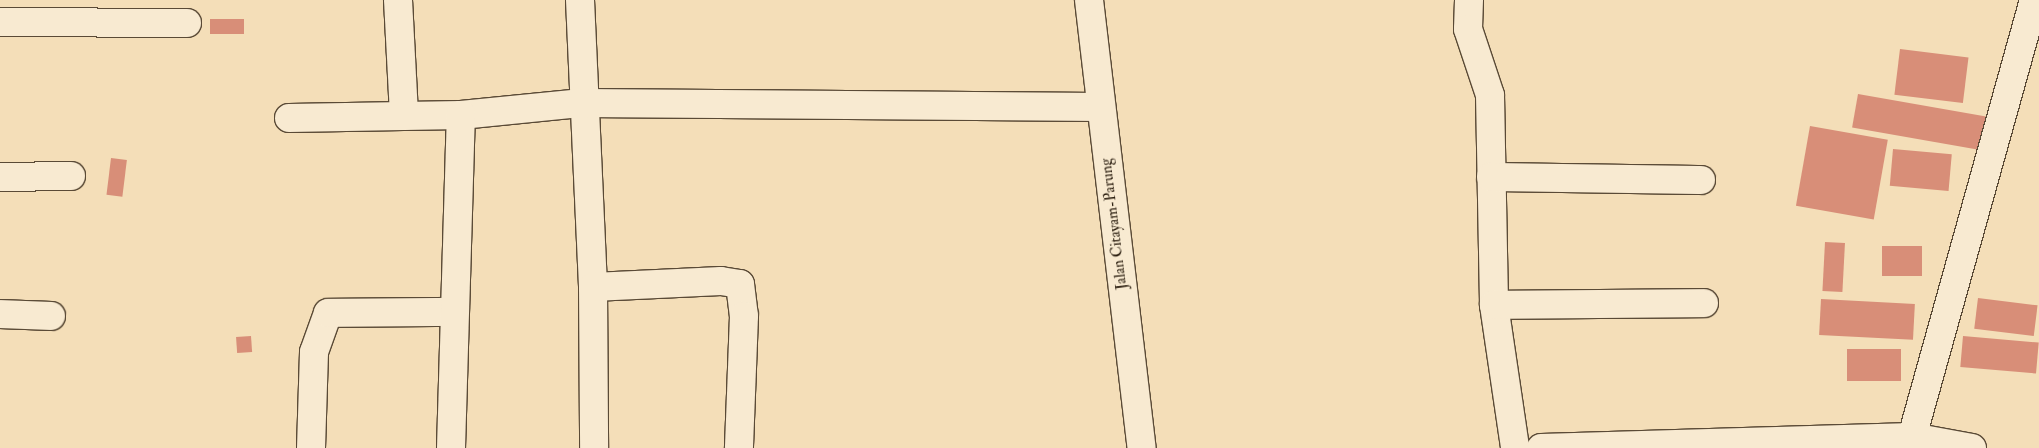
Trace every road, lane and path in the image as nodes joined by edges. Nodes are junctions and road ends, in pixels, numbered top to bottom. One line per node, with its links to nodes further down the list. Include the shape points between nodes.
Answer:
1 (398, 0): 11 (street)
2 (580, 0): 8 (street)
3 (1089, 0): 9 (street, Jalan Citayam-Parung)
4 (1469, 0): 14 (street, via 1468,29 1490,95)
5 (2026, 1): 23 (street)
6 (0, 22): 7 (street)
7 (187, 23)
8 (582, 104): 9 (street); 10 (street); 17 (street)
9 (1101, 106): 29 (street, Jalan Citayam-Parung)
10 (460, 115): 11 (street); 20 (street)
11 (404, 116): 12 (street)
12 (288, 118)
13 (70, 176): 15 (street)
14 (1491, 177): 16 (street); 19 (street)
15 (0, 178)
16 (1700, 180)
17 (593, 287): 27 (street); 28 (street, via 740,284 744,316)
18 (1704, 304): 19 (street)
19 (1494, 305): 30 (street)
20 (452, 312): 25 (street, via 328,313 314,352); 26 (street)
21 (0, 314): 22 (street)
22 (51, 316)
23 (1912, 437): 24 (street); 31 (street)
24 (1556, 447)
25 (311, 448)
26 (451, 448)
27 (594, 448)
28 (739, 448)
29 (1142, 448)
30 (1515, 448)
31 (1972, 448)

